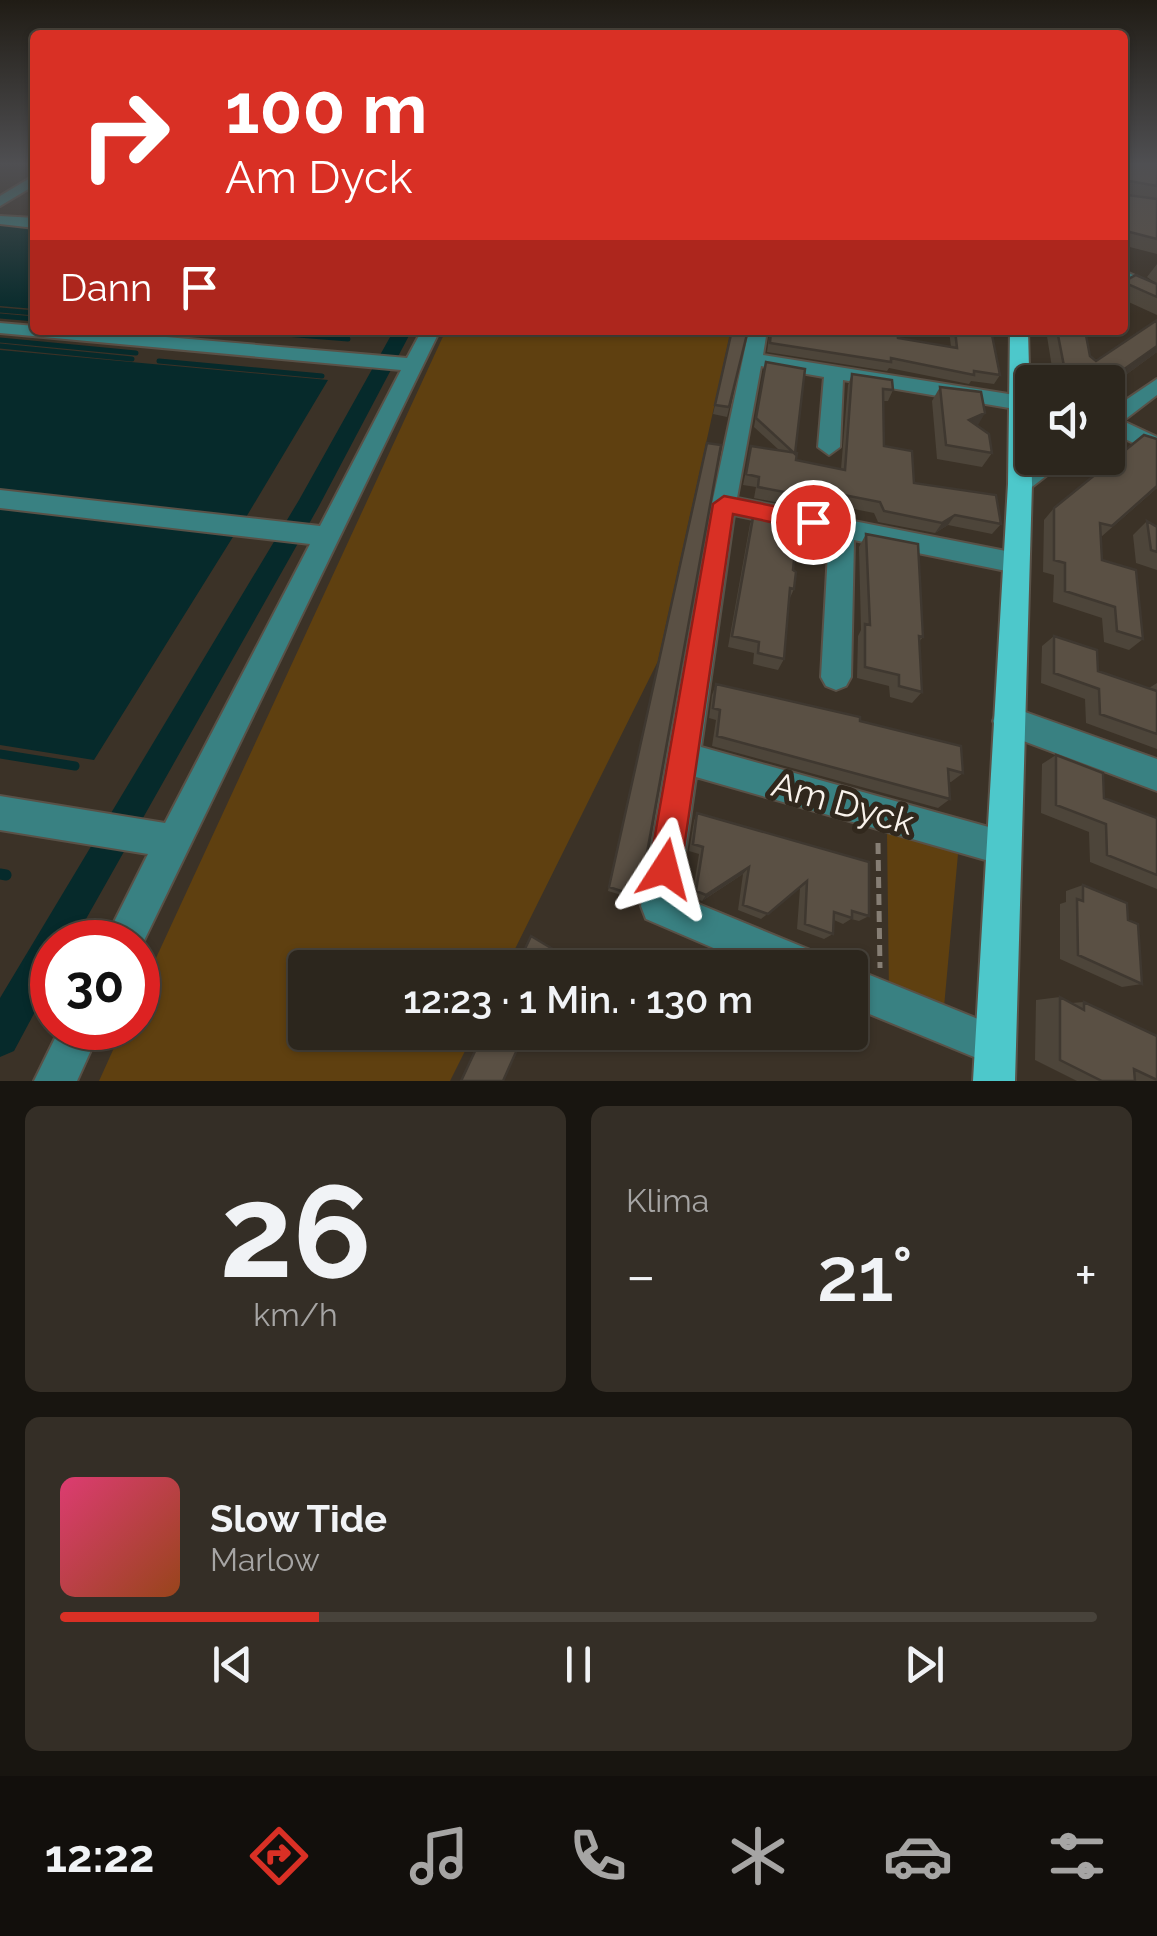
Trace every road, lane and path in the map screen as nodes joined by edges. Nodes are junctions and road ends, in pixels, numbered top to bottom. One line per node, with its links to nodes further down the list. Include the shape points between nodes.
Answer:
1 (0, 220): 2 (street)
2 (30, 223)
3 (1128, 277): 4 (street)
4 (1157, 293)
5 (0, 328): 6 (street)
6 (30, 331)
7 (79, 335): 11 (street)
8 (425, 335): 11 (street)
9 (1019, 335): 12 (main road)
10 (755, 344): 13 (street); 24 (street)
11 (394, 363): 26 (street)
12 (1022, 365)
13 (834, 372): 15 (street); 19 (street)
14 (1157, 386): 16 (street)
15 (1015, 395)
16 (1125, 410)
17 (1125, 431): 18 (street)
18 (1157, 446)
19 (829, 447)
20 (1021, 475): 22 (main road)
21 (1033, 475): 22 (street)
22 (1020, 484): 27 (main road)
23 (0, 499): 26 (street)
24 (724, 504): 25 (street); 30 (street)
25 (842, 528): 27 (street); 28 (street)
26 (302, 533): 34 (street)
27 (1016, 563): 29 (main road)
28 (836, 677)
29 (1008, 721): 31 (street); 35 (main road)
30 (683, 758): 33 (street, Am Dyck); 37 (street, via 659,906)
31 (1157, 775)
32 (0, 813): 34 (street)
33 (878, 813): 35 (street, Am Dyck); 38 (path)
34 (155, 839): 36 (street)
35 (1002, 848): 41 (main road)
36 (129, 920)
37 (763, 950)
38 (868, 951)
39 (868, 994): 41 (street)
40 (70, 1050): 42 (street)
41 (995, 1062)
42 (54, 1081)

